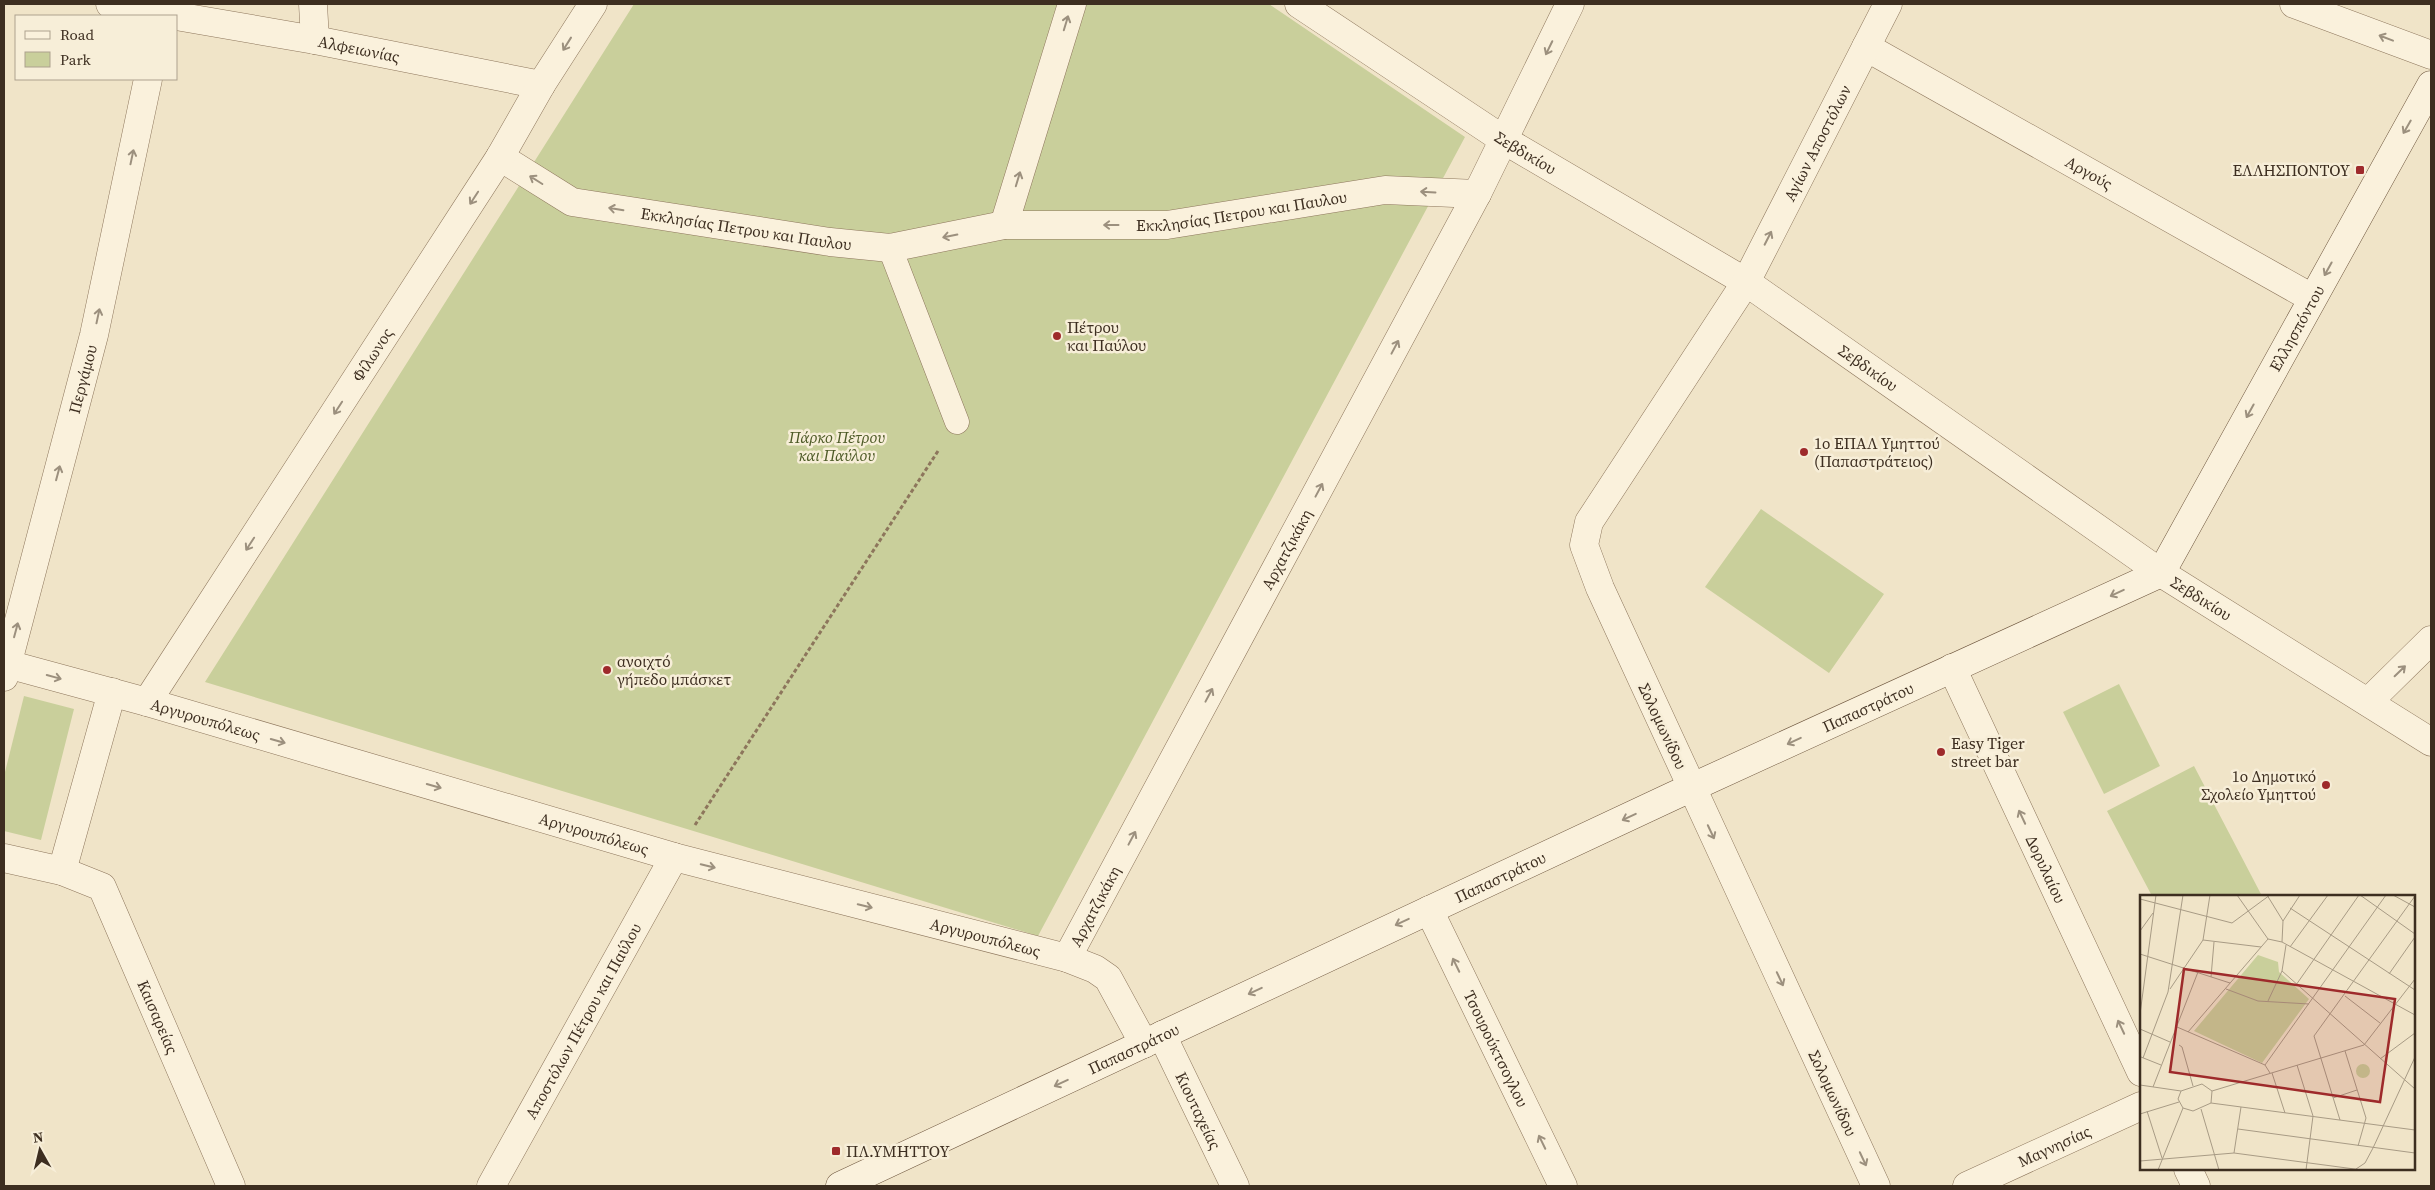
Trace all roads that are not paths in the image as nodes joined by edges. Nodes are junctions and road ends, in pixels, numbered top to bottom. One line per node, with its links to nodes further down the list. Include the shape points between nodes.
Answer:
1 (110, 4): 9 (street, Αλφειωνίας)
2 (313, 4): 11 (street)
3 (593, 4): 15 (street, Φίλωνος, one-way to 15)
4 (1072, 4): 20 (street, one-way to 4)
5 (1299, 4): 17 (street, Σεβδικίου)
6 (1570, 4): 17 (street, Αρχατζικάκη, one-way to 17)
7 (1888, 4): 12 (street, Αγίων Αποστόλων)
8 (2294, 4): 13 (street, one-way to 8)
9 (164, 15)
10 (178, 17): 11 (street, Αλφειωνίας)
11 (315, 40): 15 (street, Αλφειωνίας)
12 (1866, 47): 22 (street, Αγίων Αποστόλων, one-way to 12); 23 (street, Αργούς)
13 (2431, 55)
14 (148, 80): 28 (street, Περγάμου, one-way to 14, via 94,335)
15 (541, 85): 18 (street, Φίλωνος)
16 (2431, 85): 23 (street, Ελλησπόντου, one-way to 23)
17 (1504, 140): 19 (street, Αρχατζικάκη); 22 (street, Σεβδικίου)
18 (500, 157): 21 (street, Εκκλησίας Πετρου και Παυλου, one-way to 18, via 830,242 572,202); 30 (street, Φίλωνος, one-way to 30)
19 (1477, 194): 20 (street, Εκκλησίας Πετρου και Παυλου, one-way to 20, via 1385,190 1167,224); 38 (street, Αρχατζικάκη, one-way to 19)
20 (1004, 226): 21 (street, Εκκλησίας Πετρου και Παυλου, one-way to 21)
21 (890, 248): 24 (lane)
22 (1746, 282): 25 (street, Σεβδικίου); 33 (street, Σολομωνίδου, via 1589,522 1584,546)
23 (2312, 298): 25 (street, Ελλησπόντου, one-way to 25)
24 (957, 422)
25 (2161, 572): 27 (street, Παπαστράτου, one-way to 27); 31 (street, Σεβδικίου)
26 (2431, 640): 31 (street, one-way to 26)
27 (1952, 668): 33 (street, Παπαστράτου, one-way to 33); 40 (street, Δορυλαίου, one-way to 27)
28 (6, 671): 29 (street, Αργυρουπόλεως, one-way to 29)
29 (112, 692): 30 (street, Αργυρουπόλεως); 36 (street)
30 (147, 702): 34 (street, Αργυρουπόλεως, one-way to 34)
31 (2368, 702): 32 (street, Σεβδικίου)
32 (2431, 742)
33 (1691, 788): 37 (street, Παπαστράτου, one-way to 37); 48 (street, Σολομωνίδου, one-way to 48)
34 (674, 857): 38 (street, Αργυρουπόλεως, one-way to 38); 44 (street, Αποστόλων Πέτρου και Παύλου)
35 (4, 858): 36 (street, Καισαρείας)
36 (62, 871): 43 (street, Καισαρείας, via 102,887)
37 (1429, 910): 39 (street, Παπαστράτου, one-way to 39); 47 (street, Τσουρούκτσογλου, one-way to 37)
38 (1067, 958): 39 (street, Αργυρουπόλεως, via 1108,978)
39 (1153, 1040): 45 (street, Παπαστράτου, one-way to 45); 46 (street, Κιουταχείας)
40 (2140, 1070)
41 (2140, 1106): 49 (street, Μαγνησίας)
42 (2188, 1170): 50 (street)
43 (231, 1186)
44 (491, 1186)
45 (840, 1186)
46 (1235, 1186)
47 (1563, 1186)
48 (1876, 1186)
49 (1967, 1186)
50 (2196, 1186)

